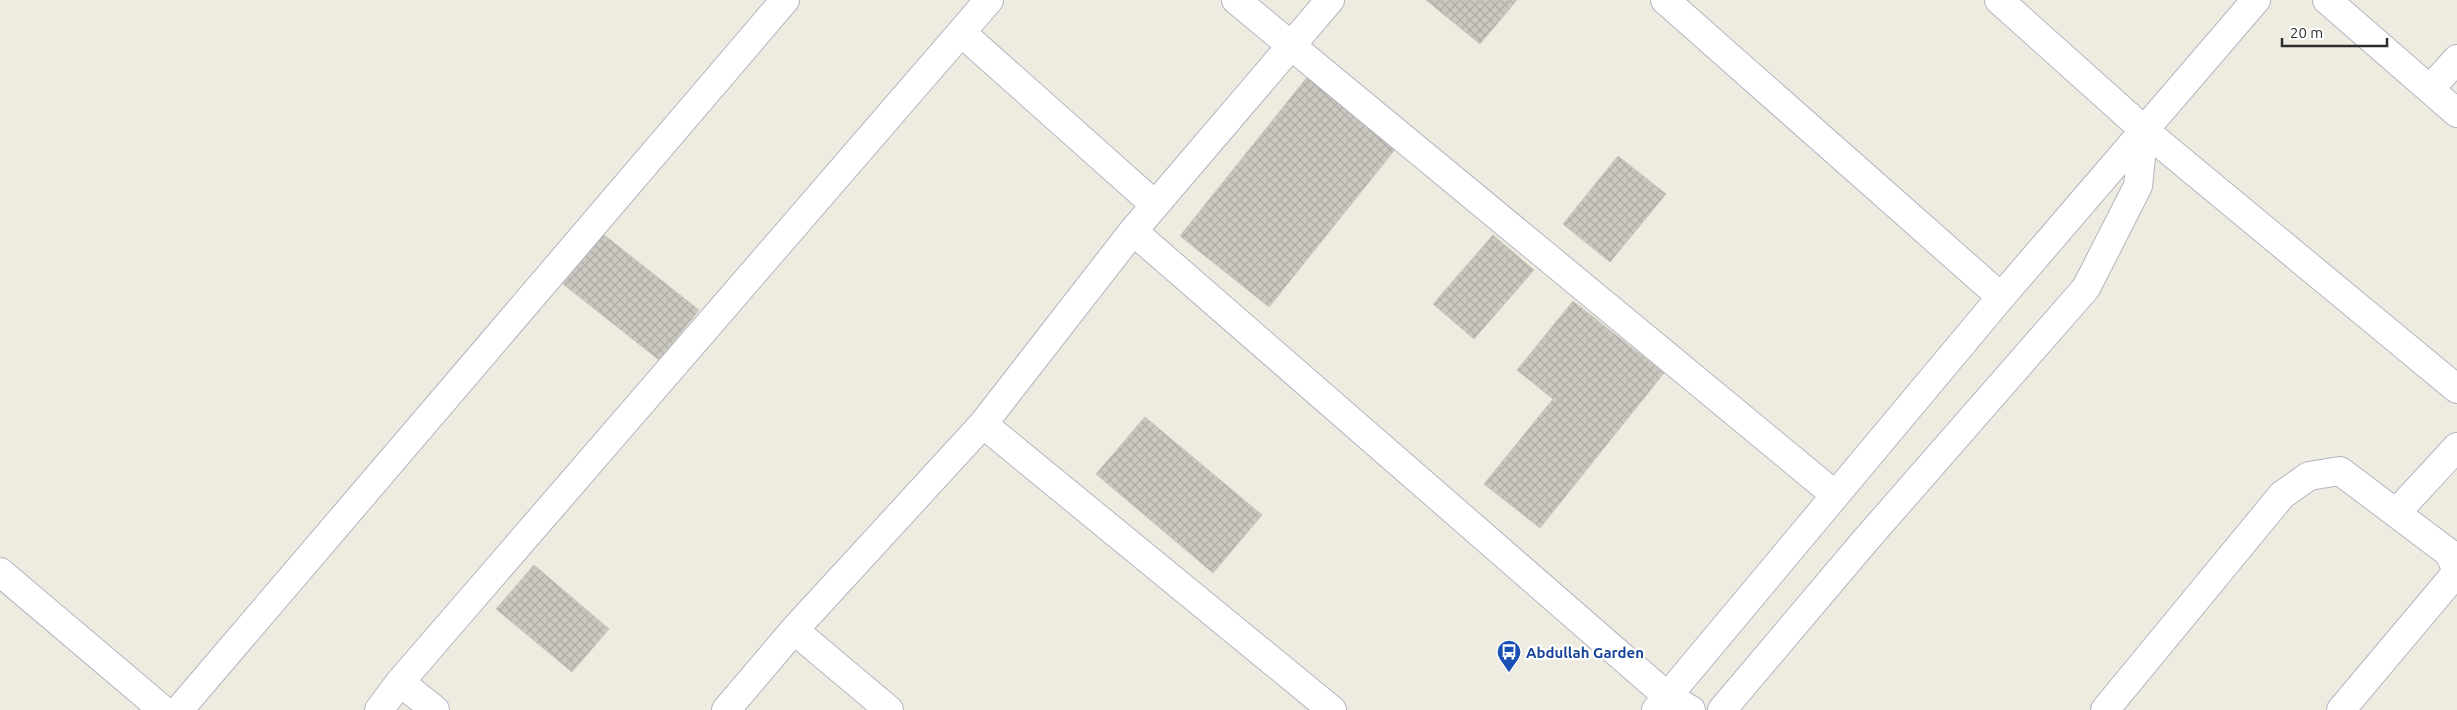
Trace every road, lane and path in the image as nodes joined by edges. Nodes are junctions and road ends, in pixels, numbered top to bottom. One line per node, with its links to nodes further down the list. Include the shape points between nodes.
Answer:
1 (785, 0): 29 (street)
2 (990, 0): 9 (street)
3 (1236, 0): 10 (street)
4 (1330, 0): 10 (street)
5 (1665, 0): 17 (street)
6 (2000, 0): 14 (street)
7 (2256, 0): 14 (street)
8 (2327, 0): 12 (street)
9 (962, 33): 15 (street); 26 (street)
10 (1292, 47): 15 (street); 21 (street)
11 (2457, 58): 12 (street)
12 (2430, 89): 13 (street)
13 (2457, 113)
14 (2144, 130): 17 (street); 18 (street); 36 (street, via 2138,186 2086,288)
15 (1155, 205): 16 (street)
16 (1133, 231): 19 (street); 27 (street)
17 (2001, 297): 21 (street)
18 (2457, 389)
19 (983, 424): 25 (street); 34 (street)
20 (2457, 447): 22 (street)
21 (1834, 494): 27 (street)
22 (2396, 513): 24 (street, via 2449,553); 37 (street, via 2340,471 2309,476 2282,495)
23 (0, 572): 28 (street)
24 (2457, 572): 38 (street)
25 (794, 630): 32 (street); 33 (street)
26 (400, 682): 30 (street); 31 (street)
27 (1662, 703): 35 (street)
28 (163, 710)
29 (179, 710)
30 (379, 710)
31 (435, 710)
32 (726, 710)
33 (889, 710)
34 (1332, 710)
35 (1691, 710)
36 (1722, 710)
37 (2106, 710)
38 (2341, 710)

